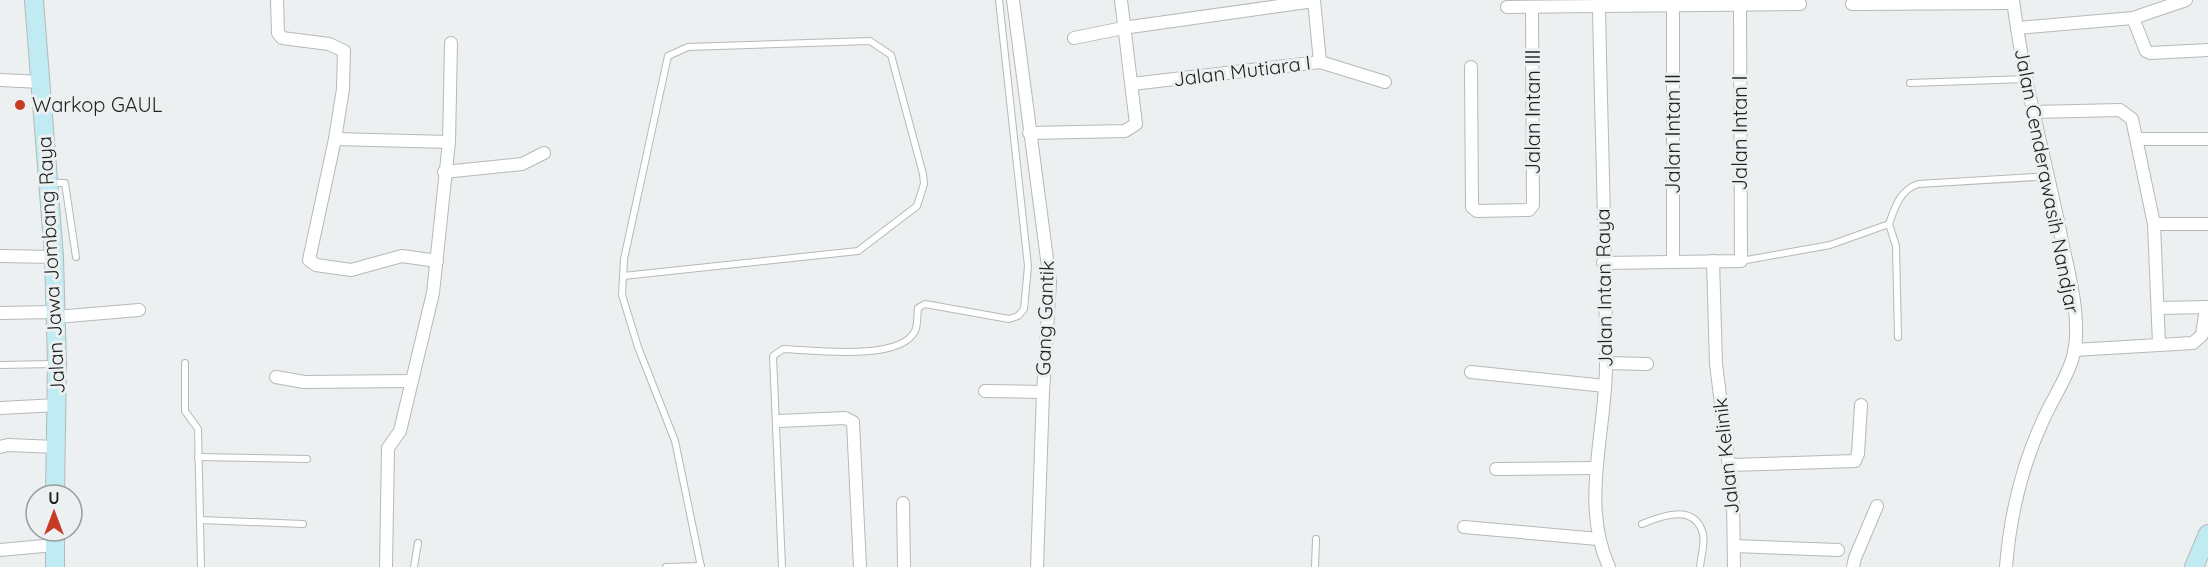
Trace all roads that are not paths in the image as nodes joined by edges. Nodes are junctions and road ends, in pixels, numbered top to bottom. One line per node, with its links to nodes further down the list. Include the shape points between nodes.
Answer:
1 (34, 0): 27 (main road, Jalan Jawa Jombang Raya)
2 (277, 0): 34 (street, via 278,33 282,38 329,44 344,51)
3 (999, 0): 103 (lane, via 1028,266 1023,309 1009,319 925,304 918,309 915,331 903,345 872,352 783,349 772,356)
4 (1013, 0): 32 (street, Gang Gantik)
5 (1121, 0): 18 (street)
6 (1314, 0): 18 (street); 23 (street)
7 (2186, 0): 17 (street)
8 (2013, 2): 11 (street); 19 (street, Jalan Cenderawasih Nandjar)
9 (1555, 3): 13 (street); 16 (street)
10 (1800, 4): 12 (street)
11 (1852, 4)
12 (1740, 5): 14 (street); 49 (street, Jalan Intan I)
13 (1599, 6): 14 (street); 51 (street, Jalan Intan Raya)
14 (1673, 6): 50 (street, Jalan Intan II)
15 (1507, 7): 16 (street)
16 (1532, 7): 24 (street, Jalan Intan III, via 1533,205 1524,212 1476,211 1471,203)
17 (2133, 18): 19 (street); 22 (street, via 2150,53)
18 (1123, 28): 20 (street); 30 (street)
19 (2017, 28): 25 (street, Jalan Cenderawasih Nandjar)
20 (1074, 38)
21 (451, 43): 36 (street)
22 (2208, 50)
23 (1320, 62): 28 (street, Jalan Mutiara I); 30 (street, Jalan Mutiara I)
24 (1471, 67)
25 (2026, 78): 29 (lane); 31 (street, Jalan Cenderawasih Nandjar)
26 (0, 80): 27 (street)
27 (40, 82): 40 (main road, Jalan Jawa Jombang Raya)
28 (1385, 82)
29 (1910, 83)
30 (1132, 84): 32 (street, via 1137,124 1131,130)
31 (2033, 112): 33 (street, via 2120,110 2132,119); 39 (street, Jalan Cenderawasih Nandjar)
32 (1029, 133): 71 (street, Gang Gantik, via 1050,282)
33 (2138, 139): 35 (street); 42 (street)
34 (336, 140): 36 (street); 47 (street, via 309,260 316,265 351,270 402,256)
35 (2208, 140)
36 (449, 142): 38 (street)
37 (544, 153): 38 (street, via 522,164)
38 (444, 172): 47 (street)
39 (2049, 179): 41 (lane, via 1907,187); 60 (street, Jalan Cenderawasih Nandjar, via 2073,300)
40 (49, 183): 45 (main road, Jalan Jawa Jombang Raya); 46 (lane, via 65,183)
41 (1889, 224): 49 (lane, via 1830,245); 58 (lane, via 1896,246)
42 (2154, 224): 43 (street); 54 (street)
43 (2208, 224)
44 (0, 256): 45 (street)
45 (54, 257): 57 (main road, Jalan Jawa Jombang Raya)
46 (76, 257)
47 (437, 261): 68 (street, via 433,293)
48 (1713, 261): 49 (street); 50 (street); 80 (street, Jalan Kelinik, via 1716,364)
49 (1741, 261)
50 (1673, 262): 51 (street)
51 (1603, 263): 62 (street, Jalan Intan Raya)
52 (623, 276): 52 (lane, via 668,56 688,47 870,41 891,55 923,174 917,206 858,251); 102 (lane, via 622,295 638,347 675,441)
53 (2207, 307): 54 (street); 59 (street, via 2198,341)
54 (2158, 309): 59 (street)
55 (139, 310): 57 (street)
56 (0, 313): 57 (street)
57 (56, 315): 63 (main road, Jalan Jawa Jombang Raya)
58 (1898, 336)
59 (2159, 344): 60 (street)
60 (2074, 350): 112 (street, Jalan Cenderawasih Nandjar, via 2022,477)
61 (185, 363): 78 (lane, via 185,411 198,429)
62 (1606, 363): 64 (street); 69 (street, Jalan Intan Raya)
63 (57, 364): 65 (lane); 72 (main road, Jalan Jawa Jombang Raya)
64 (1647, 364)
65 (0, 365)
66 (1471, 372): 69 (street)
67 (276, 377): 68 (street, via 304,382)
68 (410, 381): 99 (street, via 400,431 388,448)
69 (1605, 386): 81 (street, Jalan Intan Raya)
70 (985, 391): 71 (street)
71 (1043, 392): 106 (street, Gang Gantik)
72 (57, 405): 74 (street); 77 (main road, Jalan Jawa Jombang Raya)
73 (1861, 405): 80 (street, via 1855,461)
74 (0, 408)
75 (780, 421): 104 (street, via 845,418 853,422)
76 (0, 447): 77 (street)
77 (57, 447): 83 (main road, Jalan Jawa Jombang Raya)
78 (198, 457): 79 (lane); 86 (lane)
79 (307, 459)
80 (1730, 465): 94 (street, Jalan Kelinik)
81 (1595, 468): 82 (street); 92 (street, Jalan Intan Raya)
82 (1496, 469)
83 (56, 483)
84 (903, 503): 105 (street)
85 (1877, 506): 111 (street)
86 (200, 520): 87 (lane); 98 (lane)
87 (303, 524)
88 (1642, 524): 109 (lane, via 1668,513 1683,514 1696,521 1703,534)
89 (1464, 527): 92 (street)
90 (2208, 534): 113 (main road)
91 (1316, 539): 107 (lane)
92 (1598, 539): 108 (street, Jalan Intan Raya)
93 (418, 543): 100 (lane)
94 (1734, 546): 96 (street); 110 (street, Jalan Kelinik)
95 (0, 550): 97 (street)
96 (1838, 550)
97 (52, 554)
98 (201, 567)
99 (386, 567)
100 (414, 567)
101 (666, 567): 102 (lane)
102 (701, 567)
103 (782, 567)
104 (860, 567)
105 (904, 567)
106 (1037, 567)
107 (1315, 567)
108 (1609, 567)
109 (1700, 567)
110 (1734, 567)
111 (1854, 567)
112 (2006, 567)
113 (2194, 567)

